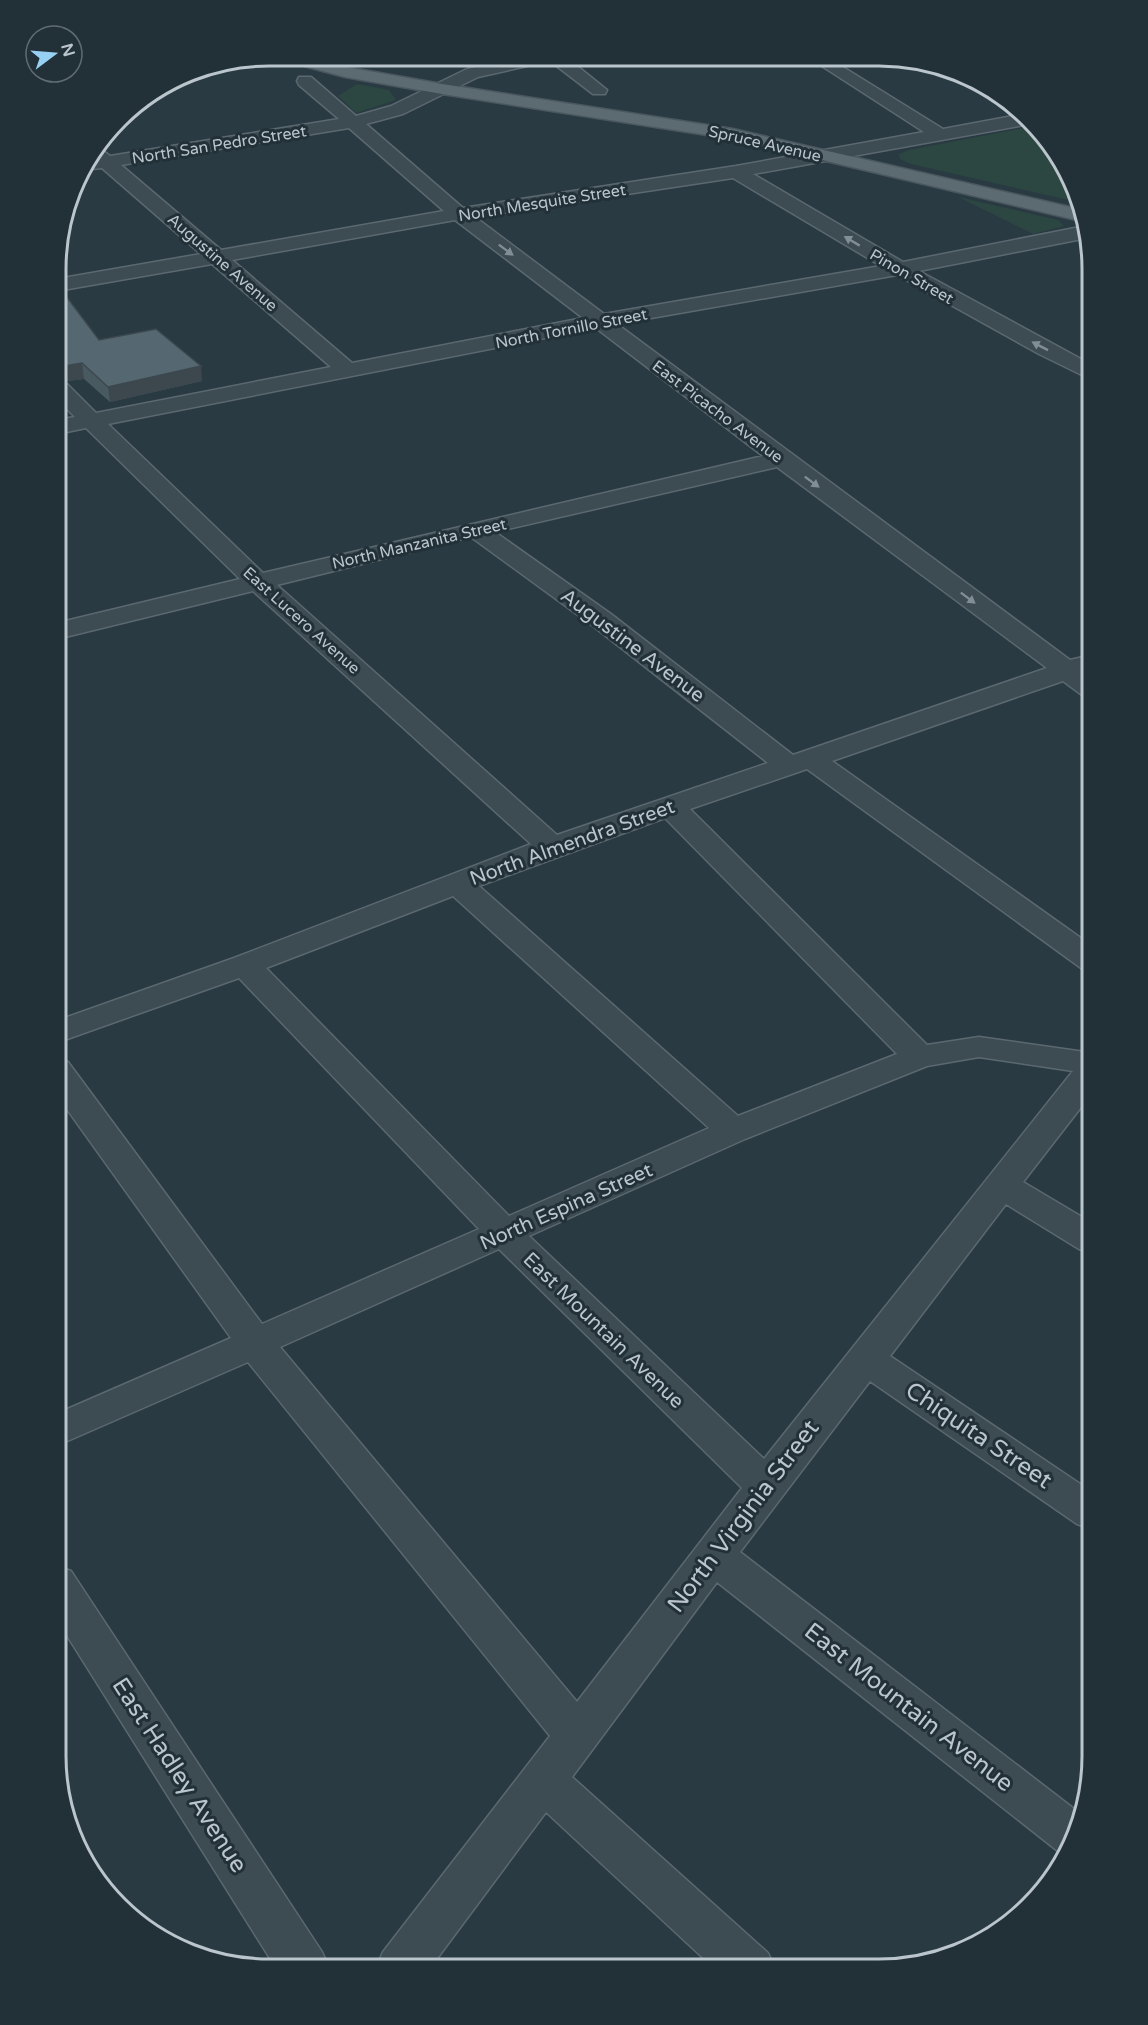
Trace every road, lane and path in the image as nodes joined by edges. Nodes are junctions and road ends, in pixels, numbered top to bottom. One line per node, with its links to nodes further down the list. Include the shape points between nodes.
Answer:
1 (322, 66): 6 (main road)
2 (505, 66): 6 (street, via 473,73)
3 (567, 66): 7 (street)
4 (830, 66): 10 (street)
5 (304, 81): 9 (street, East Picacho Avenue)
6 (442, 89): 9 (street, via 397,110); 11 (main road, Spruce Avenue, via 733,134)
7 (598, 90)
8 (1018, 121): 10 (street, North Mesquite Street)
9 (353, 122): 12 (street, North San Pedro Street); 14 (street, East Picacho Avenue)
10 (940, 135): 11 (street, North Mesquite Street)
11 (823, 156): 13 (street, North Mesquite Street); 15 (main road, Spruce Avenue)
12 (101, 157): 17 (street, Augustine Avenue)
13 (736, 172): 14 (street, North Mesquite Street); 18 (street, Pinon Street, one-way to 13)
14 (459, 214): 17 (street, North Mesquite Street); 20 (street, East Picacho Avenue, one-way to 20)
15 (1074, 214)
16 (1078, 234): 18 (street, North Tornillo Street)
17 (219, 258): 19 (street, North Mesquite Street); 22 (street, Augustine Avenue)
18 (898, 269): 20 (street, North Tornillo Street); 21 (street, Pinon Street, one-way to 18)
19 (66, 284)
20 (601, 321): 22 (street, North Tornillo Street); 26 (street, East Picacho Avenue)
21 (1082, 368)
22 (350, 372): 24 (street, North Tornillo Street)
23 (66, 395): 24 (street, East Lucero Avenue)
24 (93, 420): 25 (street, North Tornillo Street); 28 (street, East Lucero Avenue)
25 (66, 426)
26 (781, 459): 27 (street, North Manzanita Street); 30 (street, East Picacho Avenue, one-way to 30)
27 (475, 529): 28 (street, North Manzanita Street); 31 (street, Augustine Avenue)
28 (258, 582): 29 (street, North Manzanita Street); 33 (street, East Lucero Avenue)
29 (66, 629)
30 (1080, 666): 31 (street, North Almendra Street)
31 (799, 762): 32 (street, North Almendra Street); 35 (street, Augustine Avenue)
32 (670, 806): 33 (street, North Almendra Street); 38 (street)
33 (552, 847): 34 (street, North Almendra Street)
34 (457, 883): 36 (street, North Almendra Street); 42 (street)
35 (1082, 954)
36 (245, 965): 37 (street, North Almendra Street); 44 (street, East Mountain Avenue)
37 (66, 1028)
38 (919, 1057): 39 (street, North Espina Street, via 979,1047); 42 (street, North Espina Street)
39 (1082, 1062)
40 (66, 1083): 46 (street)
41 (1082, 1083): 43 (street, North Virginia Street)
42 (733, 1131): 44 (street, North Espina Street)
43 (1002, 1185): 45 (street); 47 (street, North Virginia Street)
44 (504, 1234): 46 (street, North Espina Street); 49 (street, East Mountain Avenue)
45 (1082, 1234)
46 (255, 1343): 48 (street, North Espina Street); 53 (street)
47 (865, 1358): 49 (street, North Virginia Street); 50 (street, Chiquita Street)
48 (66, 1427)
49 (766, 1486): 51 (street, North Virginia Street)
50 (1082, 1506)
51 (713, 1555): 53 (street, North Virginia Street); 55 (street, East Mountain Avenue)
52 (66, 1599): 56 (street, East Hadley Avenue)
53 (577, 1735): 54 (street, North Virginia Street)
54 (543, 1780): 57 (street, North Virginia Street); 58 (street)
55 (1068, 1832)
56 (298, 1959)
57 (408, 1959)
58 (739, 1959)

